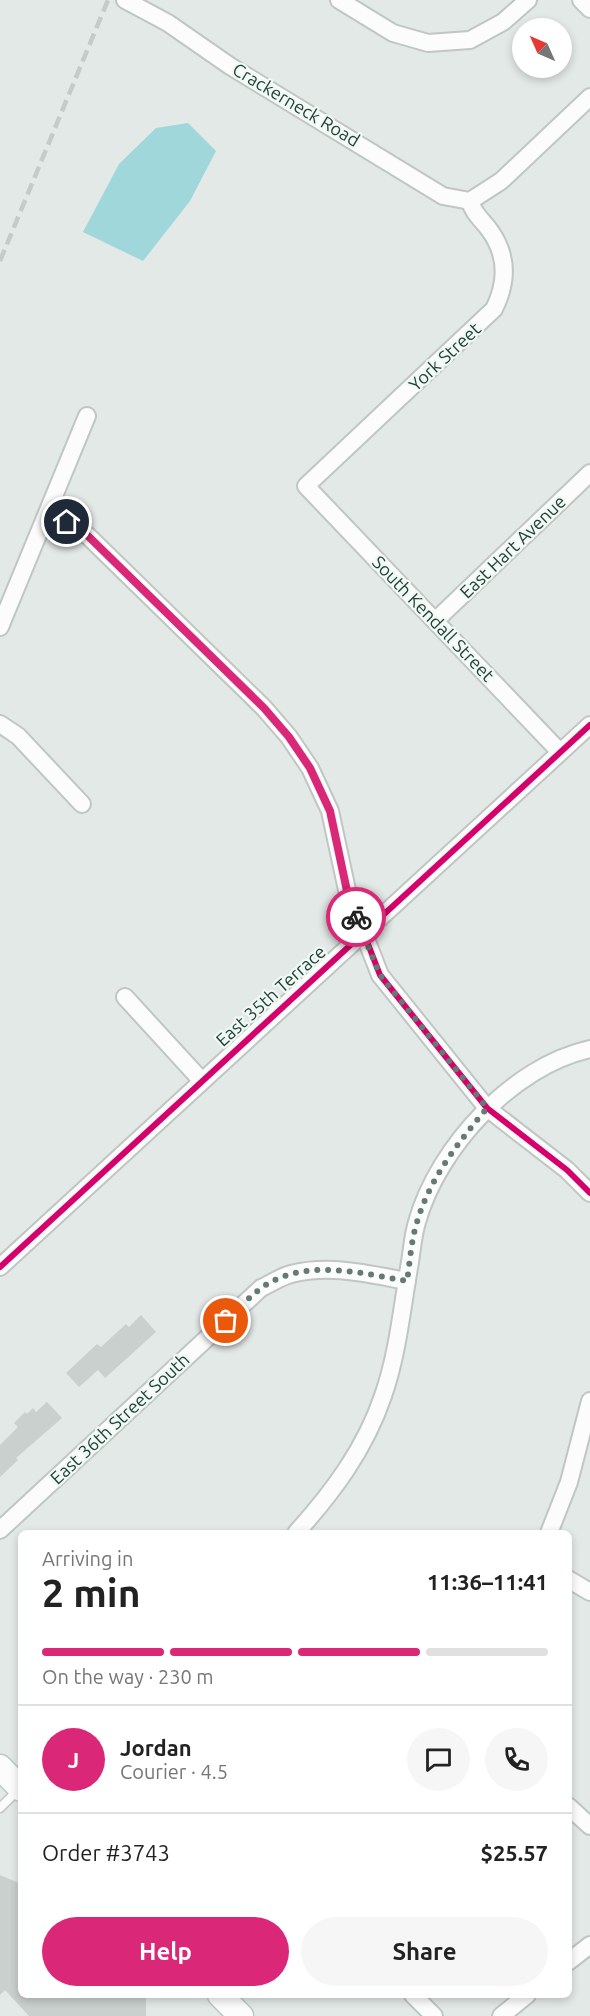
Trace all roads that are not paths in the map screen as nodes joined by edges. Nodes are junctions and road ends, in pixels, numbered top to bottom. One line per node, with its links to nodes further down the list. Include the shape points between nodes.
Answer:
1 (125, 0): 7 (street, Crackerneck Road, via 443,196)
2 (339, 0): 3 (street, via 393,33 428,43 470,40 503,22)
3 (528, 0)
4 (581, 0): 5 (street)
5 (590, 9)
6 (590, 97): 7 (street, via 501,181)
7 (470, 201): 10 (street, York Street, via 502,254 505,279 494,309)
8 (87, 416): 11 (street)
9 (590, 473): 12 (street, East Hart Avenue)
10 (306, 486): 12 (street, South Kendall Street)
11 (45, 519): 13 (street); 18 (street, via 67,522 87,535 289,737 310,768 330,811 347,891)
12 (435, 621): 16 (street, South Kendall Street)
13 (0, 627)
14 (0, 724): 17 (street, via 18,736)
15 (590, 725): 16 (street, East 35th Terrace)
16 (560, 752): 18 (street, East 35th Terrace)
17 (82, 804)
18 (362, 933): 21 (street, East 35th Terrace); 22 (street, via 380,975)
19 (125, 997): 21 (street)
20 (590, 1049): 22 (street, via 545,1067)
21 (201, 1080): 24 (street, East 35th Terrace)
22 (487, 1108): 23 (street, via 567,1170); 25 (street, via 452,1150 429,1191 417,1222)
23 (590, 1193)
24 (0, 1267)
25 (407, 1281): 27 (street, East 36th Street South, via 319,1269 288,1275 261,1288); 28 (street, via 393,1363 379,1407 361,1447 332,1492)
26 (590, 1401): 29 (street, via 569,1482)
27 (0, 1530)
28 (299, 1530)
29 (550, 1530)
30 (572, 1581): 31 (street)
31 (590, 1592)
32 (0, 1767): 33 (main road)
33 (18, 1785)
34 (18, 1791): 35 (lane)
35 (0, 1808)
36 (572, 1810): 37 (street)
37 (590, 1826)
38 (590, 1946): 39 (street)
39 (572, 1959)
40 (223, 1998): 43 (main road)
41 (416, 1998): 44 (street)
42 (523, 1998): 45 (street)
43 (241, 2016)
44 (434, 2016)
45 (501, 2016)

